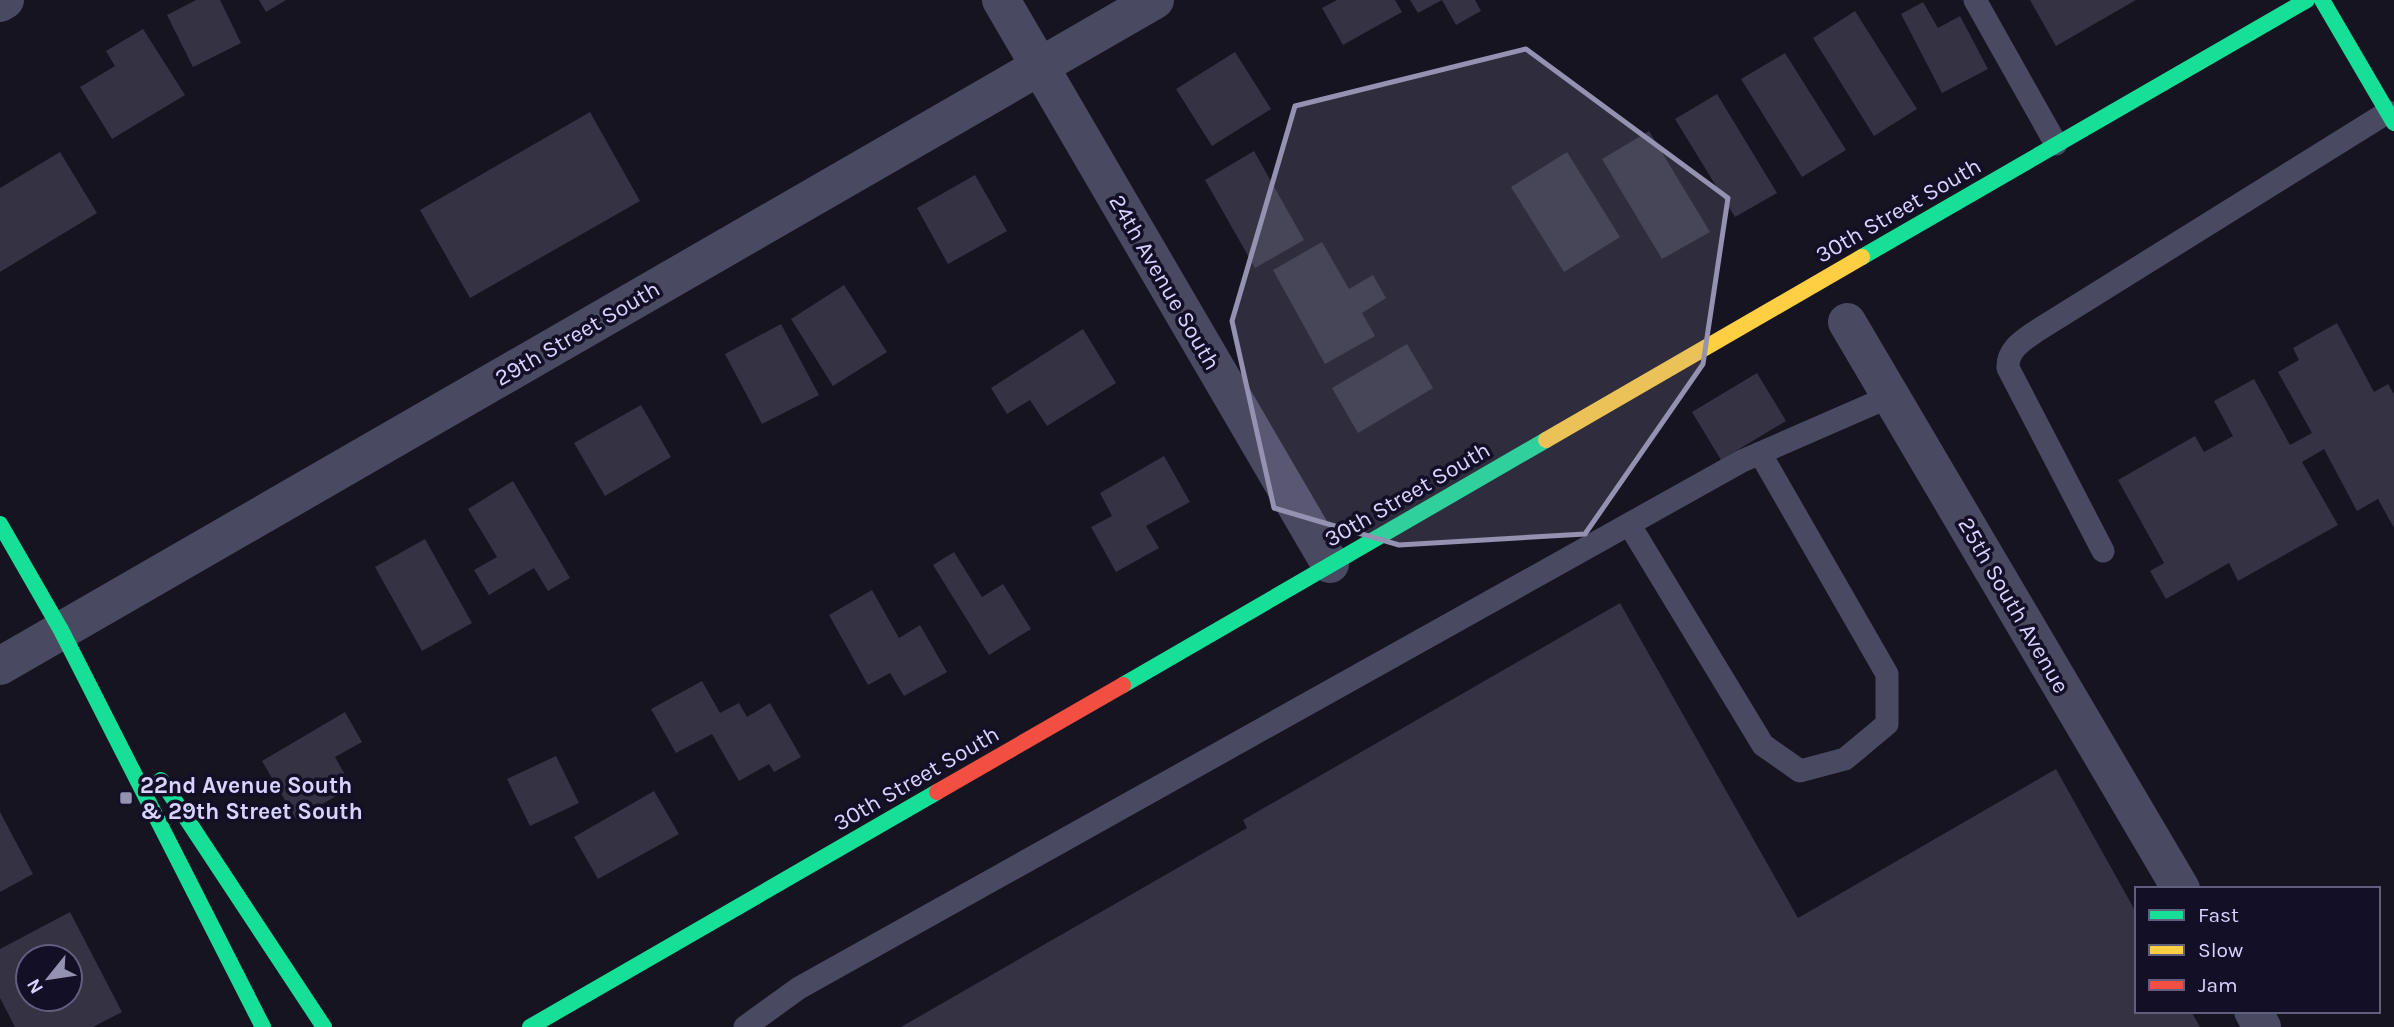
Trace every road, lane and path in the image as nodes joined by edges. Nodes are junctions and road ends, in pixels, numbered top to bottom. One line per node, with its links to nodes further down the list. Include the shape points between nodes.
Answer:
1 (5, 0): 7 (street)
2 (1001, 0): 8 (street, 24th Avenue South)
3 (1155, 0): 8 (street, 29th Street South)
4 (1975, 0): 10 (lane)
5 (2306, 0): 10 (street, 30th Street South)
6 (2322, 0): 9 (street)
7 (0, 3)
8 (1040, 66): 17 (street, 24th Avenue South); 18 (street, 29th Street South)
9 (2391, 118): 16 (lane, via 2038,330 2008,358 2008,368)
10 (2056, 144): 17 (street, 30th Street South)
11 (1847, 322): 12 (street, 25th South Avenue)
12 (1891, 396): 13 (lane); 22 (street, 25th South Avenue)
13 (1760, 453): 15 (lane); 15 (lane, via 1887,674 1887,724 1844,759 1800,771 1763,745)
14 (0, 524): 18 (street)
15 (1629, 524): 26 (lane, via 799,988)
16 (2103, 551)
17 (1330, 564): 25 (street, 30th Street South)
18 (61, 630): 19 (street, 29th Street South); 20 (street); 23 (street)
19 (0, 666)
20 (136, 743)
21 (152, 766): 24 (street)
22 (2180, 887)
23 (263, 1027)
24 (324, 1027)
25 (530, 1027)
26 (745, 1027)

